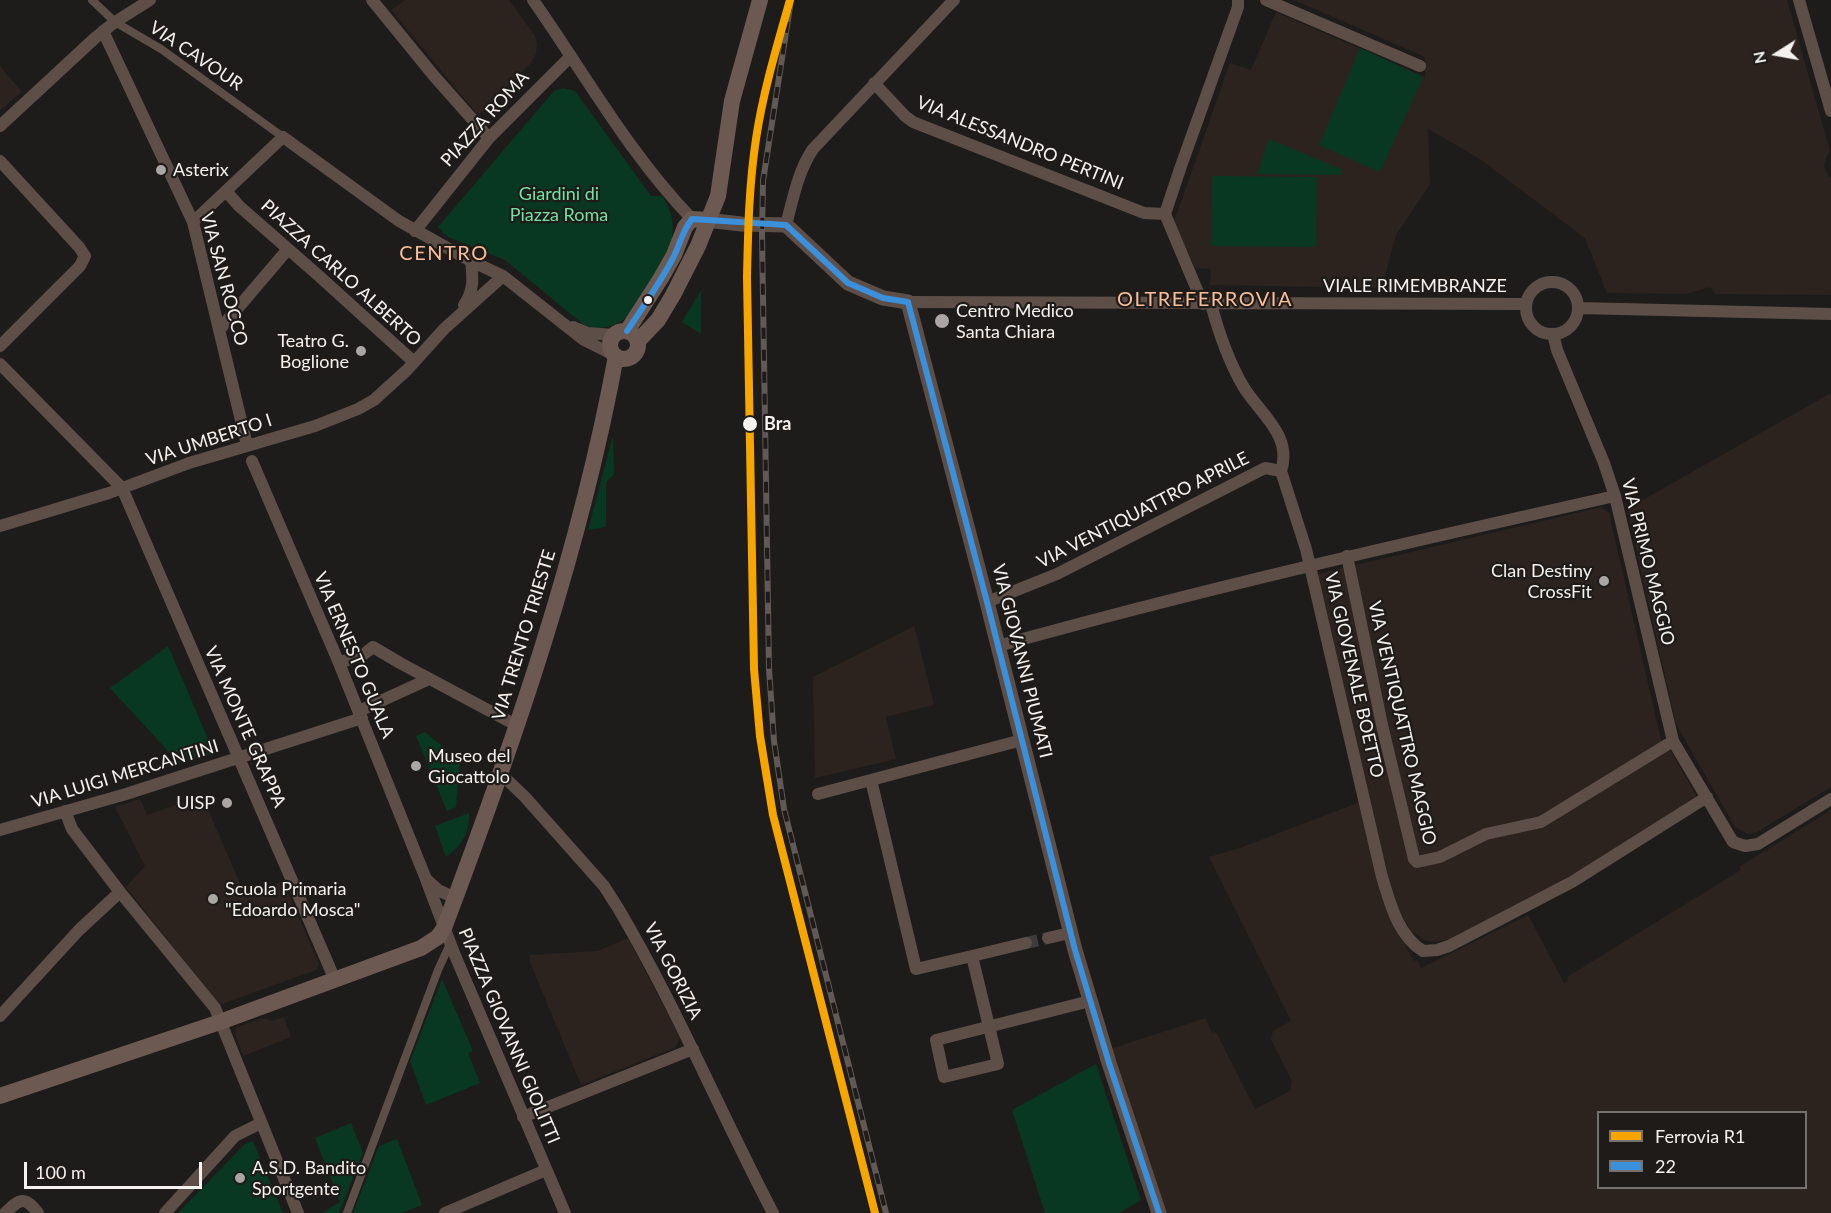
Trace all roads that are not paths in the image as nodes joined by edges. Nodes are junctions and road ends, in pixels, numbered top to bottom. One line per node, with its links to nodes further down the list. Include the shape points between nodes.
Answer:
1 (93, 0): 10 (street, VIA CAVOUR)
2 (150, 0): 10 (street)
3 (372, 0): 19 (street)
4 (533, 0): 12 (street)
5 (760, 0): 23 (main road, via 736,84 718,196)
6 (954, 0): 14 (street)
7 (1238, 0): 22 (street)
8 (1266, 0): 13 (street)
9 (1799, 0): 15 (street)
10 (115, 22): 11 (street); 18 (street, VIA CAVOUR, via 161,49)
11 (103, 31): 17 (street); 24 (street, VIA SAN ROCCO)
12 (571, 56): 19 (street, PIAZZA ROMA); 23 (street, via 671,198)
13 (1420, 66)
14 (874, 83): 22 (street, VIA ALESSANDRO PERTINI, via 913,122 1144,213); 26 (street, via 806,159)
15 (1828, 84): 16 (street)
16 (1831, 111)
17 (0, 126)
18 (283, 136): 21 (street); 27 (street)
19 (489, 138): 27 (street, PIAZZA ROMA)
20 (0, 161): 44 (street, via 84,256 80,266)
21 (226, 191): 24 (street); 29 (street, PIAZZA CARLO ALBERTO)
22 (1165, 214): 33 (street, VIA GIOVENALE BOETTO)
23 (699, 220): 25 (street); 28 (main road); 43 (main road, via 686,227 662,278)
24 (192, 222): 41 (street, VIA SAN ROCCO)
25 (741, 224): 26 (street); 28 (street, via 715,232)
26 (786, 225): 32 (street, via 848,283 883,298)
27 (416, 231): 30 (street)
28 (698, 246): 43 (main road, via 658,320)
29 (288, 249): 41 (street); 46 (street, PIAZZA CARLO ALBERTO)
30 (471, 261): 31 (street); 38 (street, PIAZZA CARLO ALBERTO, via 471,295)
31 (503, 276): 38 (street, PIAZZA CARLO ALBERTO); 40 (street)
32 (908, 302): 33 (street, VIALE RIMEMBRANZE); 56 (street, VIA GIOVANNI PIUMATI)
33 (1207, 304): 34 (street, VIALE RIMEMBRANZE); 50 (street, VIA GIOVENALE BOETTO, via 1243,387 1270,421 1283,447)
34 (1526, 304): 35 (street, via 1537,286 1552,281 1573,292); 42 (street, via 1531,324)
35 (1578, 308): 36 (street); 42 (street, via 1574,323)
36 (1814, 313): 37 (street); 39 (street)
37 (1831, 314)
38 (457, 316): 46 (street, PIAZZA CARLO ALBERTO)
39 (1831, 322)
40 (566, 325): 43 (street, via 588,333); 45 (street, via 584,340)
41 (220, 329): 48 (street, VIA SAN ROCCO)
42 (1553, 334): 52 (street, VIA PRIMO MAGGIO)
43 (627, 335): 45 (main road, via 610,347); 45 (main road, VIA TRENTO TRIESTE, via 638,349)
44 (0, 346)
45 (620, 356): 61 (main road, VIA TRENTO TRIESTE, via 567,566)
46 (414, 362): 48 (street, VIA UMBERTO I, via 374,400 358,409)
47 (0, 364): 51 (street)
48 (247, 445): 49 (street, VIA ERNESTO GUALA); 51 (street, VIA UMBERTO I)
49 (252, 461): 58 (street, VIA ERNESTO GUALA)
50 (1281, 471): 55 (street, VIA GIOVENALE BOETTO); 56 (street, VIA VENTIQUATTRO APRILE, via 1265,468 1057,574)
51 (122, 488): 53 (street, VIA UMBERTO I); 64 (street, VIA MONTE GRAPPA)
52 (1616, 496): 54 (street); 63 (street, VIA PRIMO MAGGIO)
53 (0, 526)
54 (1347, 556): 55 (street); 63 (street, VIA VENTIQUATTRO MAGGIO, via 1382,725 1417,862 1440,857 1486,834 1541,822)
55 (1310, 566): 57 (street); 68 (street, VIA GIOVENALE BOETTO, via 1382,877 1408,939 1423,951 1437,950 1526,907)
56 (987, 602): 57 (street, VIA GIOVANNI PIUMATI)
57 (998, 646): 62 (street, VIA GIOVANNI PIUMATI)
58 (339, 663): 59 (street, via 373,647); 60 (street, VIA ERNESTO GUALA)
59 (429, 679): 60 (street, VIA LUIGI MERCANTINI); 61 (street)
60 (361, 714): 64 (street, VIA LUIGI MERCANTINI); 72 (street, VIA ERNESTO GUALA)
61 (516, 725): 65 (main road, VIA TRENTO TRIESTE)
62 (1022, 740): 66 (street); 75 (street, VIA GIOVANNI PIUMATI)
63 (1673, 741): 68 (street, VIA PRIMO MAGGIO)
64 (239, 758): 70 (street, VIA LUIGI MERCANTINI); 80 (street, VIA MONTE GRAPPA)
65 (500, 773): 74 (main road, VIA TRENTO TRIESTE); 85 (street, VIA GORIZIA, via 604,886)
66 (871, 780): 67 (street); 79 (street, via 916,969)
67 (818, 794)
68 (1707, 797): 69 (street, VIA PRIMO MAGGIO, via 1733,842 1745,846 1758,844)
69 (1831, 799)
70 (65, 811): 71 (street, VIA LUIGI MERCANTINI); 73 (street, via 72,830)
71 (0, 830)
72 (426, 879): 74 (street); 76 (street, VIA ERNESTO GUALA)
73 (120, 892): 82 (street, via 79,930); 83 (street, via 214,1008)
74 (456, 898): 76 (main road, VIA TRENTO TRIESTE)
75 (1070, 933): 77 (street); 81 (street, VIA GIOVANNI PIUMATI)
76 (447, 936): 80 (main road, PIAZZA GIOVANNI GIOLITTI); 87 (street, PIAZZA GIOVANNI GIOLITTI); 95 (street, via 438,970)
77 (1048, 938)
78 (1026, 942): 79 (street)
79 (972, 956): 84 (street)
80 (336, 980): 83 (main road, PIAZZA GIOVANNI GIOLITTI)
81 (1090, 1001): 84 (street); 99 (street, VIA GIOVANNI PIUMATI)
82 (0, 1016)
83 (220, 1022): 86 (main road, PIAZZA GIOVANNI GIOLITTI); 88 (street)
84 (990, 1025): 84 (street, via 936,1040 944,1077 998,1064)
85 (693, 1049): 87 (street); 98 (street, VIA GORIZIA)
86 (0, 1096)
87 (523, 1117): 89 (street, PIAZZA GIOVANNI GIOLITTI)
88 (261, 1123): 93 (street, via 235,1136); 94 (street)
89 (546, 1170): 90 (street, PIAZZA GIOVANNI GIOLITTI); 97 (street)
90 (459, 1210): 96 (street, PIAZZA GIOVANNI GIOLITTI)
91 (5, 1213): 92 (street, via 26,1201)
92 (38, 1213)
93 (165, 1213)
94 (298, 1213)
95 (347, 1213)
96 (445, 1213)
97 (565, 1213)
98 (774, 1213)
99 (1159, 1213)

